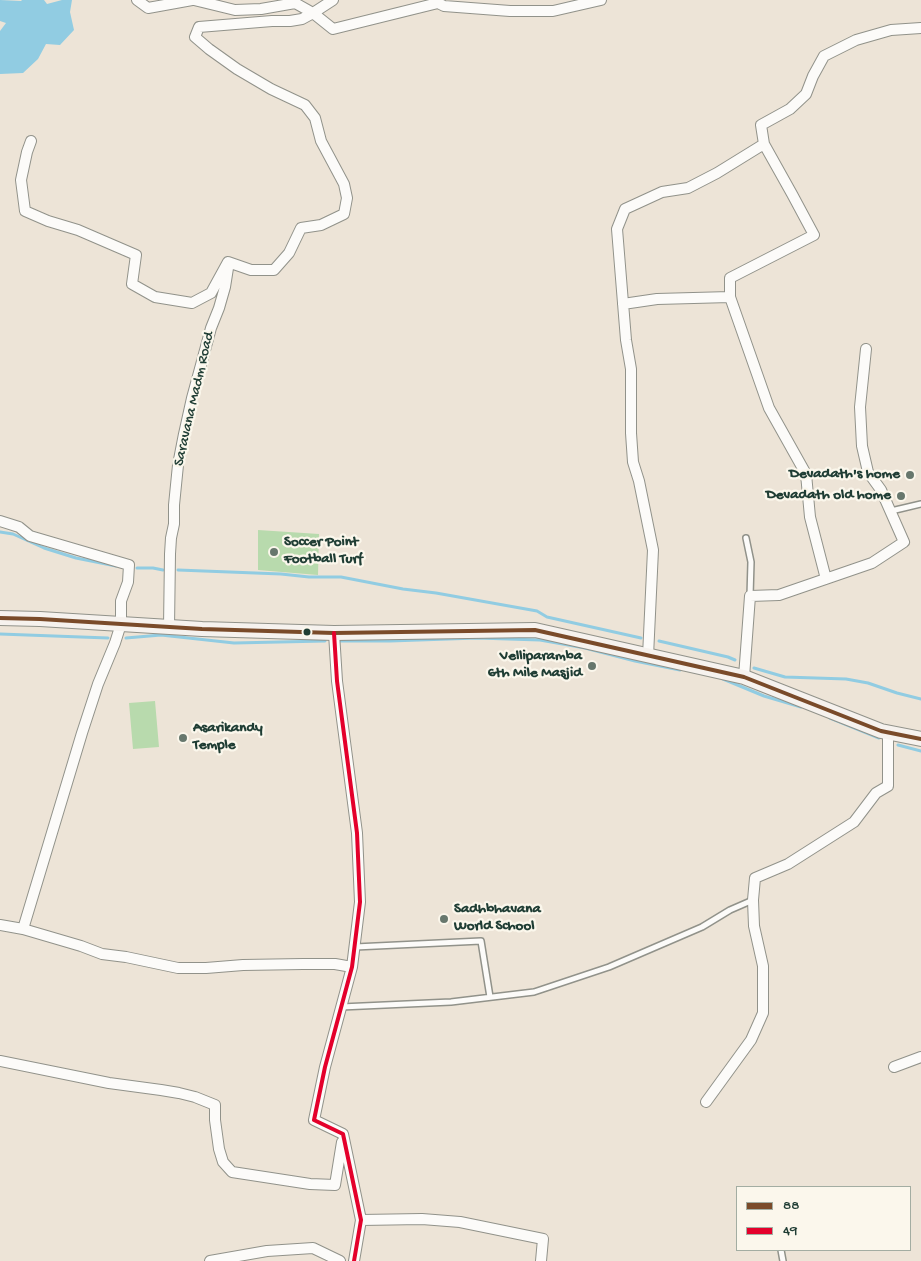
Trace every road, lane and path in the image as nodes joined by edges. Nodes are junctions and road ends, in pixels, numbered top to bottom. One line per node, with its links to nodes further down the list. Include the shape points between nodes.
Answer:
1 (137, 0): 2 (street, via 148,8)
2 (193, 0): 6 (street, via 235,10 295,3)
3 (333, 0): 6 (street)
4 (601, 0): 5 (street, via 553,11 444,6)
5 (439, 1): 6 (street, via 333,29)
6 (313, 13): 10 (street, via 290,21 199,28 195,38 237,69 305,105 315,118 321,142 344,184 347,198 344,214 321,225 301,228 290,254 274,270 251,270)
7 (921, 28): 9 (street, via 891,30 856,40 824,56 806,94 790,109 761,125)
8 (31, 141): 10 (street, via 22,180 25,211 136,255 132,284 155,297 192,303 211,293)
9 (764, 144): 11 (street, via 814,235 730,278); 12 (street, via 688,188 662,192 624,209 617,229)
10 (228, 262): 22 (street, Saravana Madm Road, via 225,287 196,382 178,465 170,554)
11 (730, 297): 12 (street); 18 (street, via 768,408 806,474 810,517)
12 (623, 304): 24 (street, via 631,368 633,462 653,550)
13 (866, 349): 15 (street, via 860,406 862,446 868,472)
14 (921, 504): 15 (lane)
15 (890, 511): 18 (street, via 904,542 872,563)
16 (0, 522): 21 (street, via 19,526 30,536 129,564 128,582 121,601)
17 (746, 538): 19 (lane, via 751,562)
18 (826, 579): 19 (street, via 780,594)
19 (750, 596): 25 (street)
20 (0, 618): 21 (main road)
21 (121, 624): 22 (main road); 30 (street, via 82,733)
22 (169, 627): 23 (main road)
23 (334, 633): 24 (main road, via 535,630); 31 (street, via 337,681 357,833 360,902)
24 (648, 656): 25 (main road)
25 (744, 677): 26 (main road)
26 (888, 732): 27 (main road); 28 (street, via 888,786 876,792 854,822 788,864 755,878)
27 (921, 739)
28 (752, 900): 33 (lane, via 702,927 609,967 534,992); 38 (street, via 763,966 763,1013 751,1040)
29 (0, 925): 30 (street)
30 (23, 929): 32 (street, via 102,954 178,968 303,964)
31 (355, 947): 32 (street); 33 (lane, via 481,941)
32 (352, 967): 34 (street)
33 (490, 998): 34 (lane)
34 (341, 1008): 39 (street, via 314,1120)
35 (921, 1057): 37 (street)
36 (0, 1061): 39 (street, via 178,1093 216,1105 222,1162 232,1172 335,1185)
37 (894, 1067)
38 (706, 1102)
39 (343, 1134): 40 (street)
40 (361, 1220): 43 (street); 44 (street, via 460,1222 543,1239)
41 (210, 1261): 42 (street, via 267,1251 313,1248)
42 (340, 1261)
43 (354, 1261)
44 (541, 1261)

